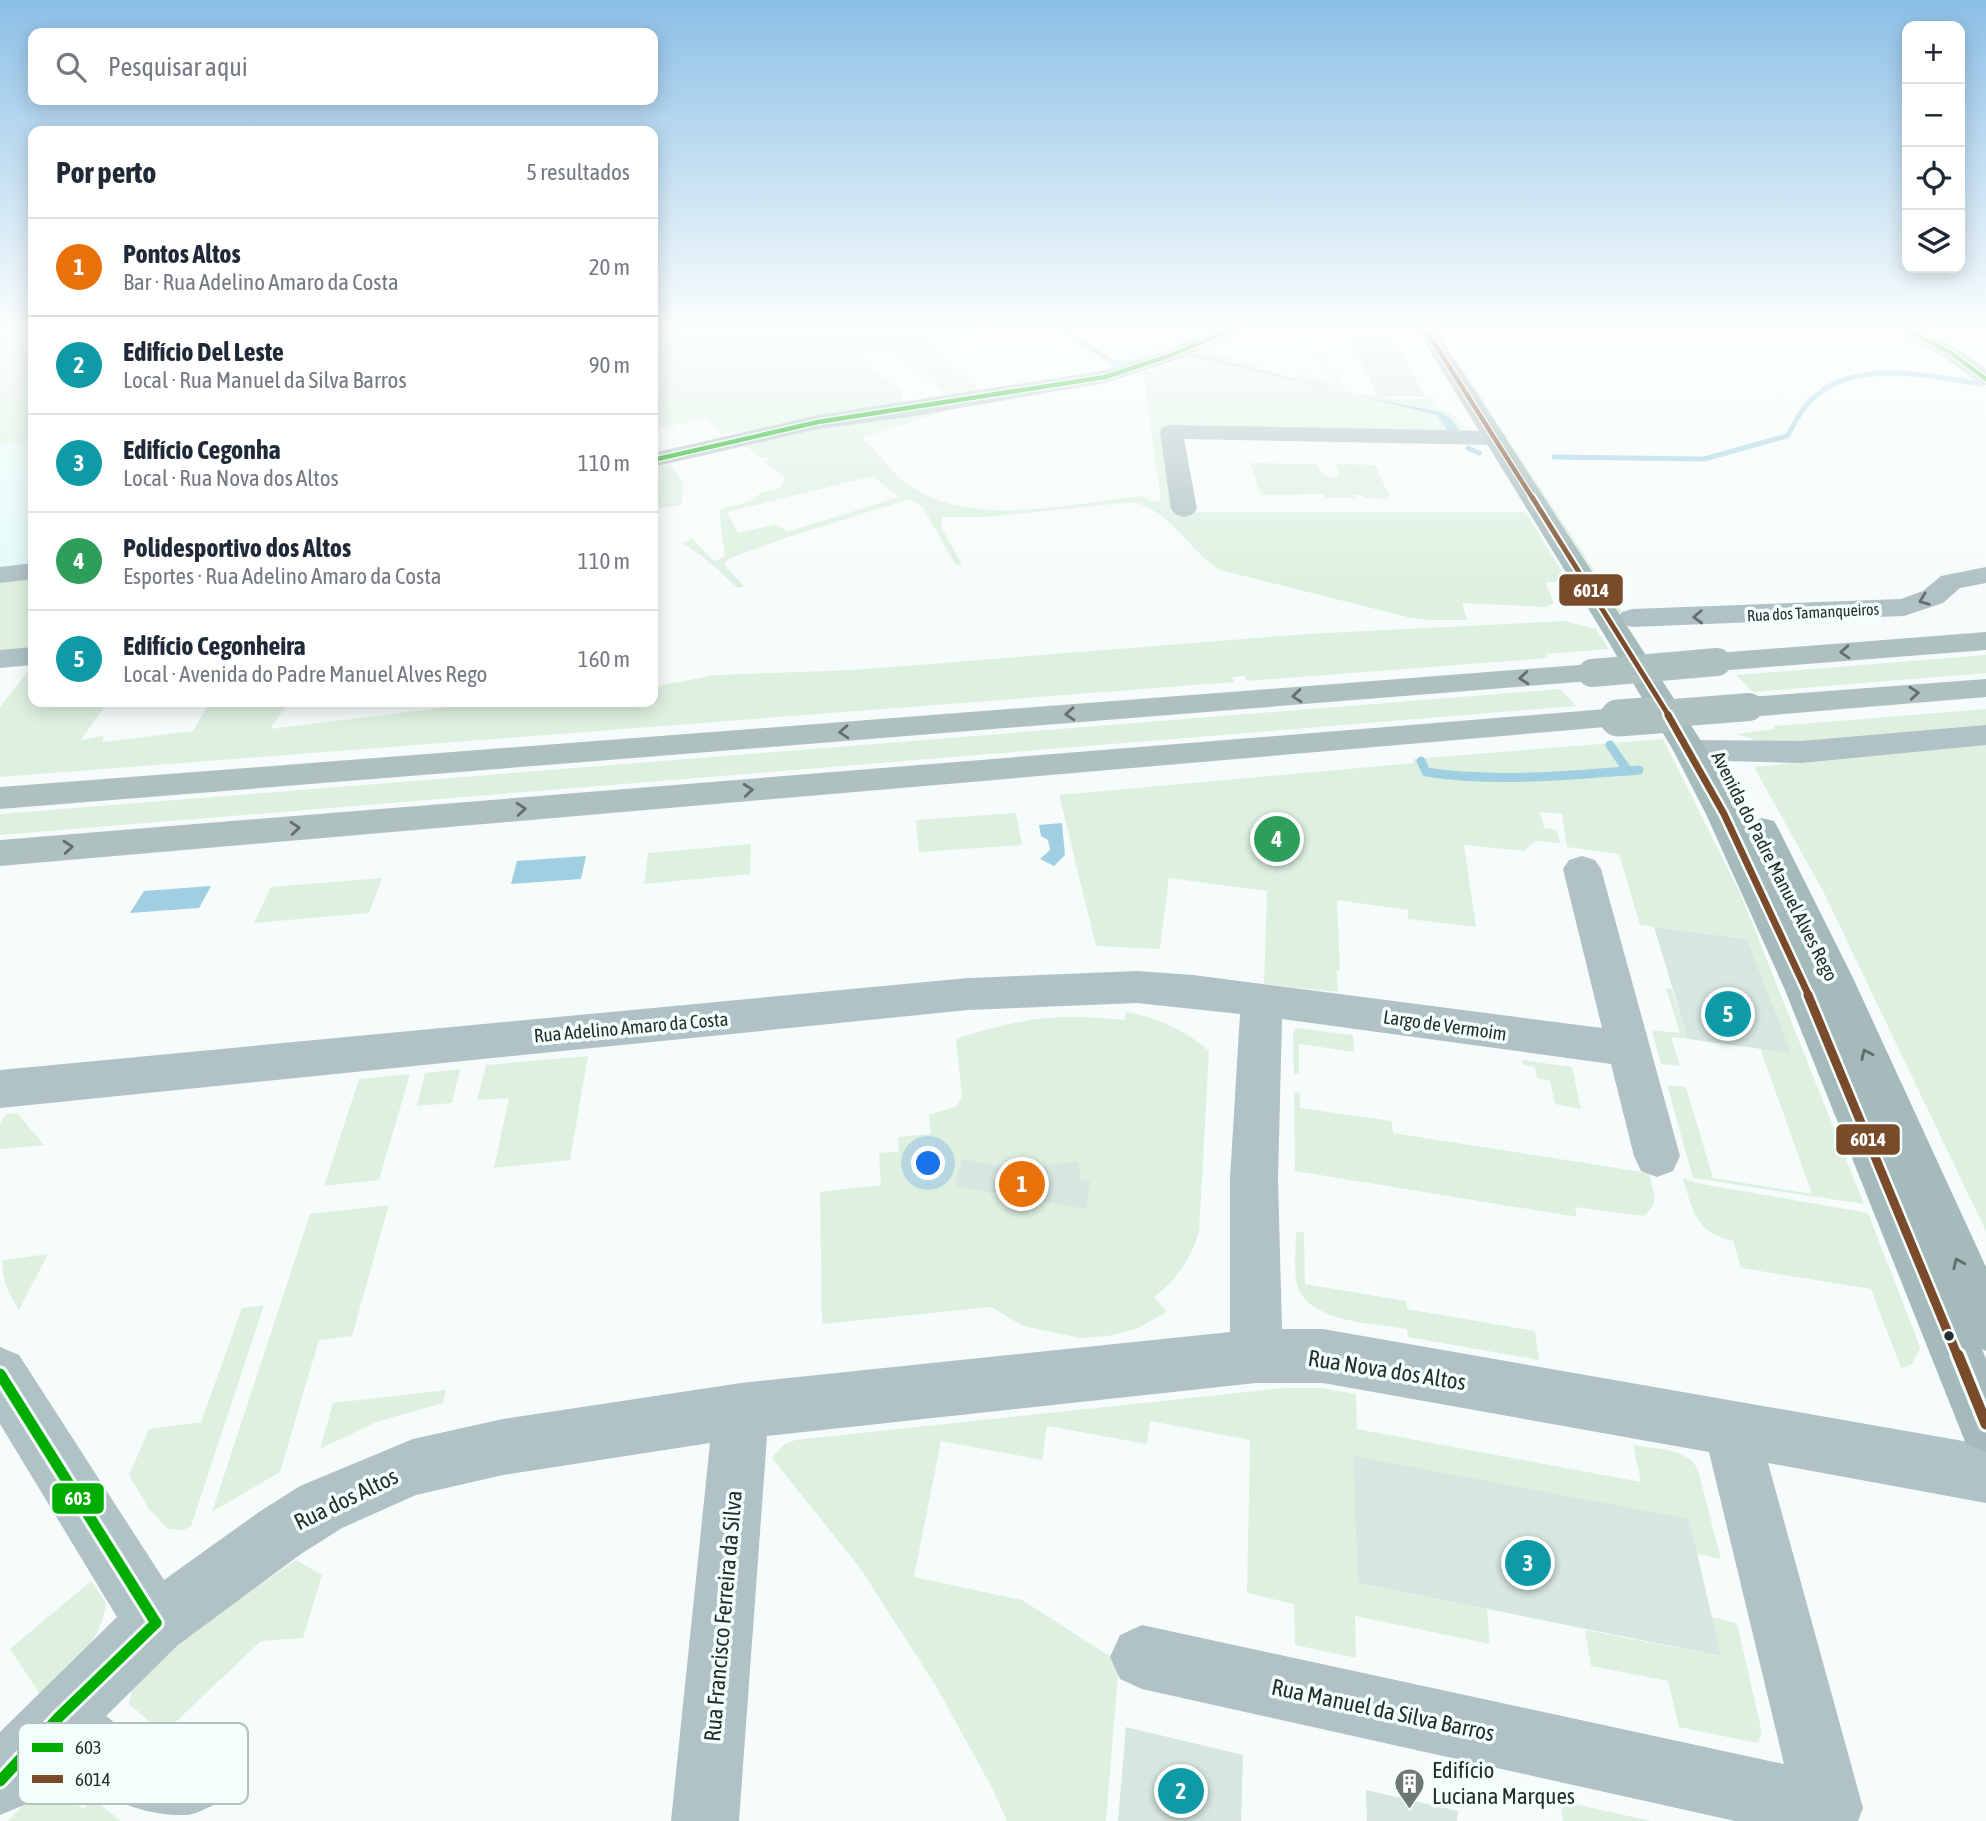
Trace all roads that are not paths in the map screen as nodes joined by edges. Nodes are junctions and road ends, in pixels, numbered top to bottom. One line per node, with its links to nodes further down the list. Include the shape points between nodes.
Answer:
1 (871, 415): 5 (street, via 818,422)
2 (1480, 415): 4 (main road, Avenida do Padre Manuel Alves Rego)
3 (1495, 415): 10 (main road, Avenida do Padre Manuel Alves Rego)
4 (1495, 438): 6 (street, via 1171,432); 10 (main road, Avenida do Padre Manuel Alves Rego)
5 (658, 459)
6 (1184, 509)
7 (28, 572): 8 (street)
8 (0, 575)
9 (1986, 575): 10 (street, Rua dos Tamanqueiros, one-way to 10, via 1951,582 1933,597 1904,607 1693,618)
10 (1632, 630): 16 (main road, Avenida do Padre Manuel Alves Rego)
11 (1986, 641): 17 (highway, one-way to 17, bridge)
12 (28, 656): 13 (street)
13 (0, 659)
14 (1986, 688): 18 (highway, one-way to 14, bridge)
15 (1986, 735): 16 (street, via 1801,752)
16 (1704, 750): 24 (main road, Avenida do Padre Manuel Alves Rego, one-way to 16, via 1805,919 1756,821); 28 (main road, Avenida do Padre Manuel Alves Rego)
17 (0, 798)
18 (0, 853)
19 (1582, 869): 21 (street)
20 (1262, 1000): 21 (street, Largo de Vermoim); 22 (street, Rua Adelino Amaro da Costa, via 1137,987 968,995); 25 (street, via 1254,1178)
21 (1629, 1049): 23 (street)
22 (0, 1089)
23 (1657, 1156)
24 (1986, 1325)
25 (1256, 1356): 27 (street, Rua Nova dos Altos); 29 (street, Rua Nova dos Altos, via 1323,1356)
26 (0, 1374): 31 (street)
27 (741, 1411): 31 (street, Rua dos Altos, via 503,1447 413,1467 321,1507); 39 (street, Rua Francisco Ferreira da Silva)
28 (1986, 1424)
29 (1731, 1429): 30 (street, Rua Nova dos Altos); 38 (street, Rua Manuel da Silva Barros)
30 (1986, 1474)
31 (156, 1623): 33 (street, Rua dos Altos)
32 (1142, 1657): 38 (street, Rua Manuel da Silva Barros)
33 (59, 1717): 34 (street, Rua dos Altos); 35 (street)
34 (53, 1723)
35 (65, 1723)
36 (18, 1761): 37 (street, Rua dos Altos)
37 (0, 1781)
38 (1830, 1815)
39 (705, 1821)

